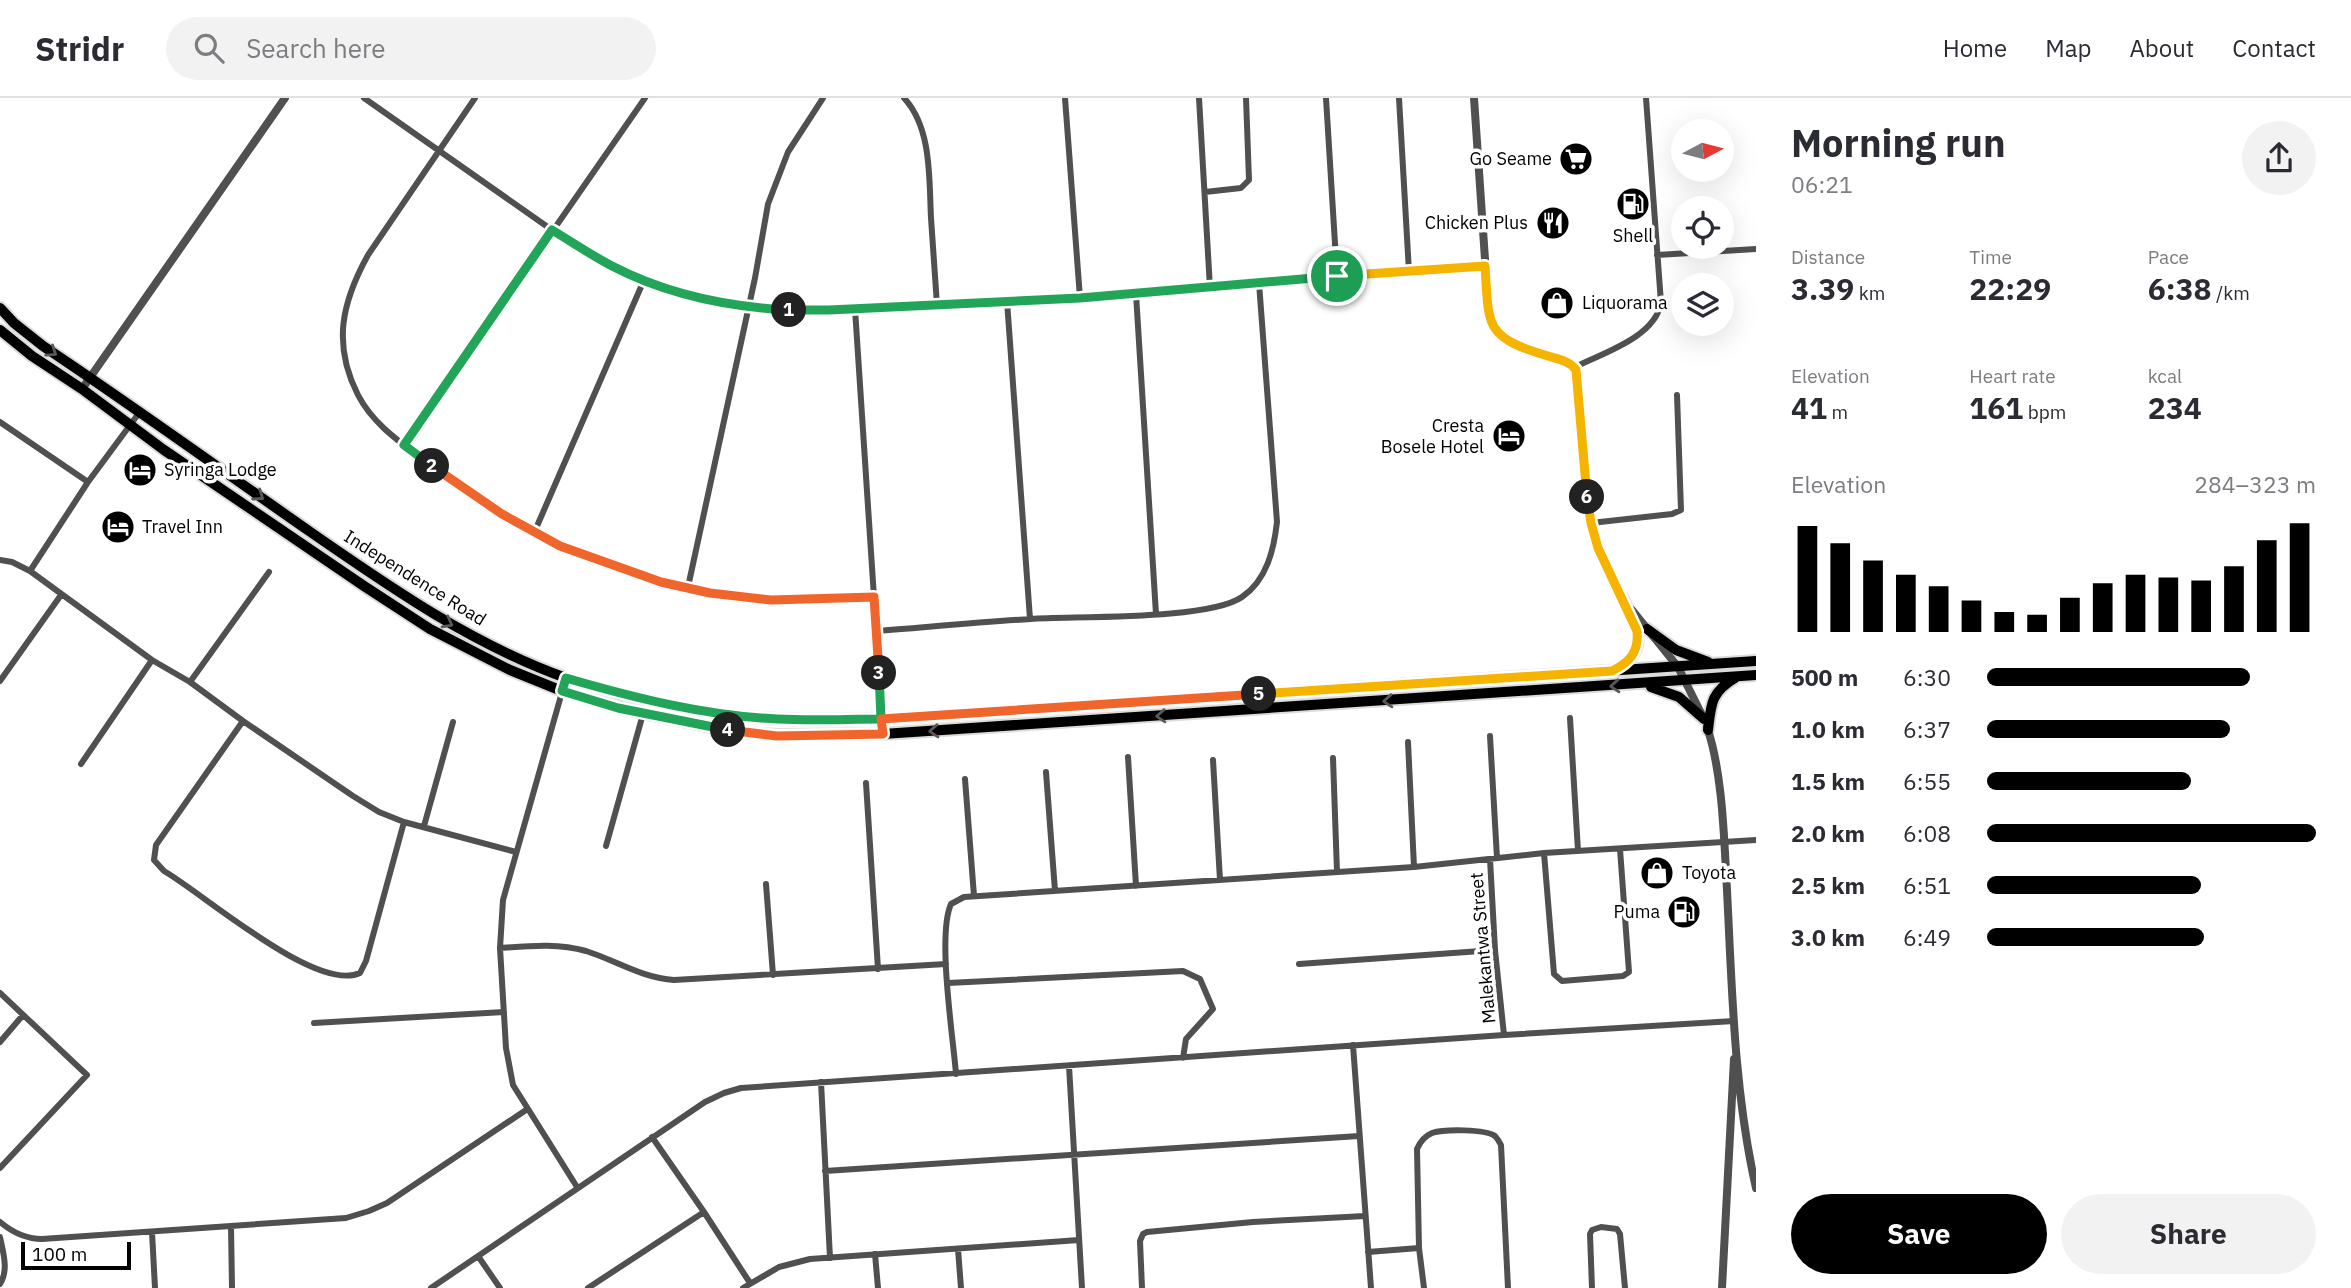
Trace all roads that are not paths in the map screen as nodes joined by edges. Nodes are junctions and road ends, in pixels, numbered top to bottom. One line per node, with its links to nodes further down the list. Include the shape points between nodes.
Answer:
1 (285, 98): 34 (street)
2 (364, 98): 14 (street)
3 (475, 98): 14 (street)
4 (645, 98): 16 (street)
5 (823, 98): 29 (street, via 779,172)
6 (904, 98): 28 (street, via 916,116 925,150)
7 (1065, 98): 26 (street)
8 (1199, 98): 15 (street)
9 (1246, 98): 15 (street, via 1249,180 1241,188)
10 (1326, 98): 21 (street)
11 (1399, 98): 20 (street)
12 (1474, 98): 19 (street)
13 (1646, 98): 18 (street)
14 (438, 150): 16 (street); 40 (street, via 368,255 343,317 344,352 359,397 377,423)
15 (1205, 192): 24 (street)
16 (552, 230): 22 (street); 40 (street)
17 (1756, 249): 18 (street)
18 (1657, 255): 33 (street, via 1661,303 1654,321 1639,335)
19 (1485, 266): 20 (street); 33 (street, via 1488,314 1497,332 1517,346)
20 (1409, 272): 21 (street)
21 (1337, 276): 23 (street)
22 (644, 280): 29 (street); 43 (street)
23 (1259, 283): 24 (street); 51 (street, via 1277,522 1273,548 1263,573 1238,600)
24 (1210, 288): 25 (street)
25 (1136, 294): 26 (street); 51 (street)
26 (1080, 298): 27 (street)
27 (1007, 301): 28 (street); 52 (street)
28 (937, 305): 31 (street)
29 (747, 307): 31 (street); 47 (street)
30 (0, 308): 34 (main road, Independence Road, one-way to 34, via 43,346)
31 (855, 309): 49 (street)
32 (0, 330): 35 (main road, Independence Road)
33 (1575, 367): 42 (street)
34 (90, 377): 35 (street); 37 (main road, Independence Road)
35 (82, 389): 39 (main road, Independence Road)
36 (1677, 395): 42 (street, via 1681,510)
37 (139, 412): 39 (street); 62 (main road, Independence Road, one-way to 62, via 439,618)
38 (0, 422): 41 (street)
39 (130, 424): 41 (street); 67 (main road, Independence Road, via 430,629)
40 (404, 445): 43 (street)
41 (88, 482): 45 (street)
42 (1591, 523): 50 (street, via 1607,572)
43 (534, 533): 47 (street, via 636,575)
44 (0, 560): 45 (street)
45 (30, 571): 48 (street)
46 (269, 572): 65 (street)
47 (688, 587): 49 (street, via 771,600)
48 (61, 595): 55 (street); 63 (street)
49 (874, 597): 54 (street)
50 (1622, 597): 53 (street); 59 (main road, via 1638,642 1631,658)
51 (1156, 614): 52 (street)
52 (1030, 619): 54 (street)
53 (1647, 629): 57 (main road, via 1676,650); 58 (street)
54 (876, 631): 70 (street)
55 (152, 660): 65 (street); 81 (street)
56 (1756, 661): 57 (main road, Independence Road)
57 (1715, 664): 58 (main road, Independence Road)
58 (1678, 667): 59 (main road, Independence Road); 64 (street)
59 (1612, 671): 70 (main road, Independence Road)
60 (1756, 675): 61 (main road, Independence Road)
61 (1737, 676): 64 (main road, Independence Road); 74 (main road, via 1715,695)
62 (566, 678): 67 (street); 70 (main road, Independence Road, via 621,694 735,715)
63 (0, 681)
64 (1686, 681): 66 (main road, Independence Road); 71 (street)
65 (190, 682): 72 (street)
66 (1639, 684): 71 (main road, via 1679,696); 75 (main road, Independence Road, one-way to 75)
67 (562, 691): 68 (main road, Independence Road); 92 (street)
68 (643, 714): 75 (main road, Independence Road, via 777,736); 89 (street)
69 (1570, 718): 91 (street)
70 (881, 719): 75 (street)
71 (1704, 719): 74 (street)
72 (243, 721): 85 (street, via 353,796); 85 (street, via 156,845 154,860 286,955 345,976 360,973)
73 (453, 722): 86 (street)
74 (1709, 730): 88 (street)
75 (883, 734)
76 (1490, 736): 94 (street, Malekantwa Street)
77 (1408, 742): 95 (street)
78 (1128, 757): 99 (street)
79 (1333, 758): 96 (street)
80 (1213, 761): 97 (street)
81 (81, 764)
82 (1045, 772): 100 (street)
83 (965, 779): 101 (street)
84 (866, 783): 106 (street)
85 (404, 822): 86 (street)
86 (424, 826): 92 (street)
87 (1756, 841): 88 (street)
88 (1724, 842): 90 (street); 112 (street)
89 (606, 846)
90 (1620, 849): 91 (street); 93 (street, via 1629,972 1562,981 1554,974)
91 (1578, 851): 93 (street)
92 (516, 852): 102 (street, via 503,900)
93 (1544, 853): 94 (street)
94 (1494, 859): 95 (street); 103 (street, Malekantwa Street)
95 (1414, 867): 96 (street)
96 (1337, 872): 97 (street)
97 (1220, 880): 99 (street)
98 (766, 884): 107 (street)
99 (1136, 886): 100 (street)
100 (1055, 891): 101 (street)
101 (974, 896): 104 (street, via 957,900 947,913)
102 (500, 948): 107 (street, via 567,947 668,980); 110 (street)
103 (1495, 950): 105 (street); 114 (street, Malekantwa Street)
104 (946, 964): 106 (street); 108 (street)
105 (1299, 964)
106 (878, 969): 107 (street)
107 (773, 975)
108 (948, 983): 118 (street, via 1183,971 1200,979 1213,1009 1186,1039); 120 (street)
109 (0, 993): 111 (street)
110 (504, 1012): 113 (street); 122 (street, via 509,1071)
111 (23, 1015): 115 (street); 126 (street, via 87,1075)
112 (1734, 1021): 114 (street); 116 (street)
113 (314, 1023)
114 (1504, 1035): 117 (street)
115 (0, 1042)
116 (1736, 1042): 129 (street); 160 (street)
117 (1353, 1045): 118 (street); 123 (street)
118 (1183, 1058): 119 (street)
119 (1069, 1066): 120 (street); 125 (street)
120 (956, 1074): 121 (street)
121 (821, 1082): 124 (street, via 724,1093); 127 (street)
122 (526, 1110): 128 (street); 133 (street, via 413,1187 369,1211 334,1220)
123 (1359, 1136): 125 (street); 131 (street)
124 (652, 1137): 128 (street); 130 (street)
125 (1074, 1154): 127 (street); 136 (street)
126 (0, 1168)
127 (825, 1171): 142 (street)
128 (577, 1187): 141 (street)
129 (1756, 1188)
130 (704, 1212): 144 (street); 149 (street)
131 (1365, 1216): 139 (street); 154 (street, via 1147,1232 1140,1241)
132 (0, 1222): 134 (street, via 33,1239)
133 (231, 1226): 134 (street); 146 (street)
134 (152, 1232): 145 (street)
135 (0, 1237): 143 (street, via 5,1266)
136 (1079, 1240): 138 (street); 153 (street)
137 (1419, 1248): 139 (street); 156 (street); 157 (street, via 1421,1141 1440,1131 1491,1134 1501,1146)
138 (958, 1249): 140 (street); 152 (street)
139 (1368, 1252): 155 (street)
140 (875, 1254): 142 (street); 151 (street)
141 (478, 1255): 147 (street); 148 (street)
142 (830, 1258): 144 (street, via 795,1261)
143 (0, 1283)
144 (750, 1283): 150 (street)
145 (155, 1288)
146 (232, 1288)
147 (431, 1288)
148 (499, 1288)
149 (588, 1288)
150 (743, 1288)
151 (878, 1288)
152 (961, 1288)
153 (1082, 1288)
154 (1142, 1288)
155 (1371, 1288)
156 (1423, 1288)
157 (1508, 1288)
158 (1592, 1288): 159 (street, via 1590,1234 1601,1227 1617,1229 1620,1234)
159 (1625, 1288)
160 (1722, 1288)

